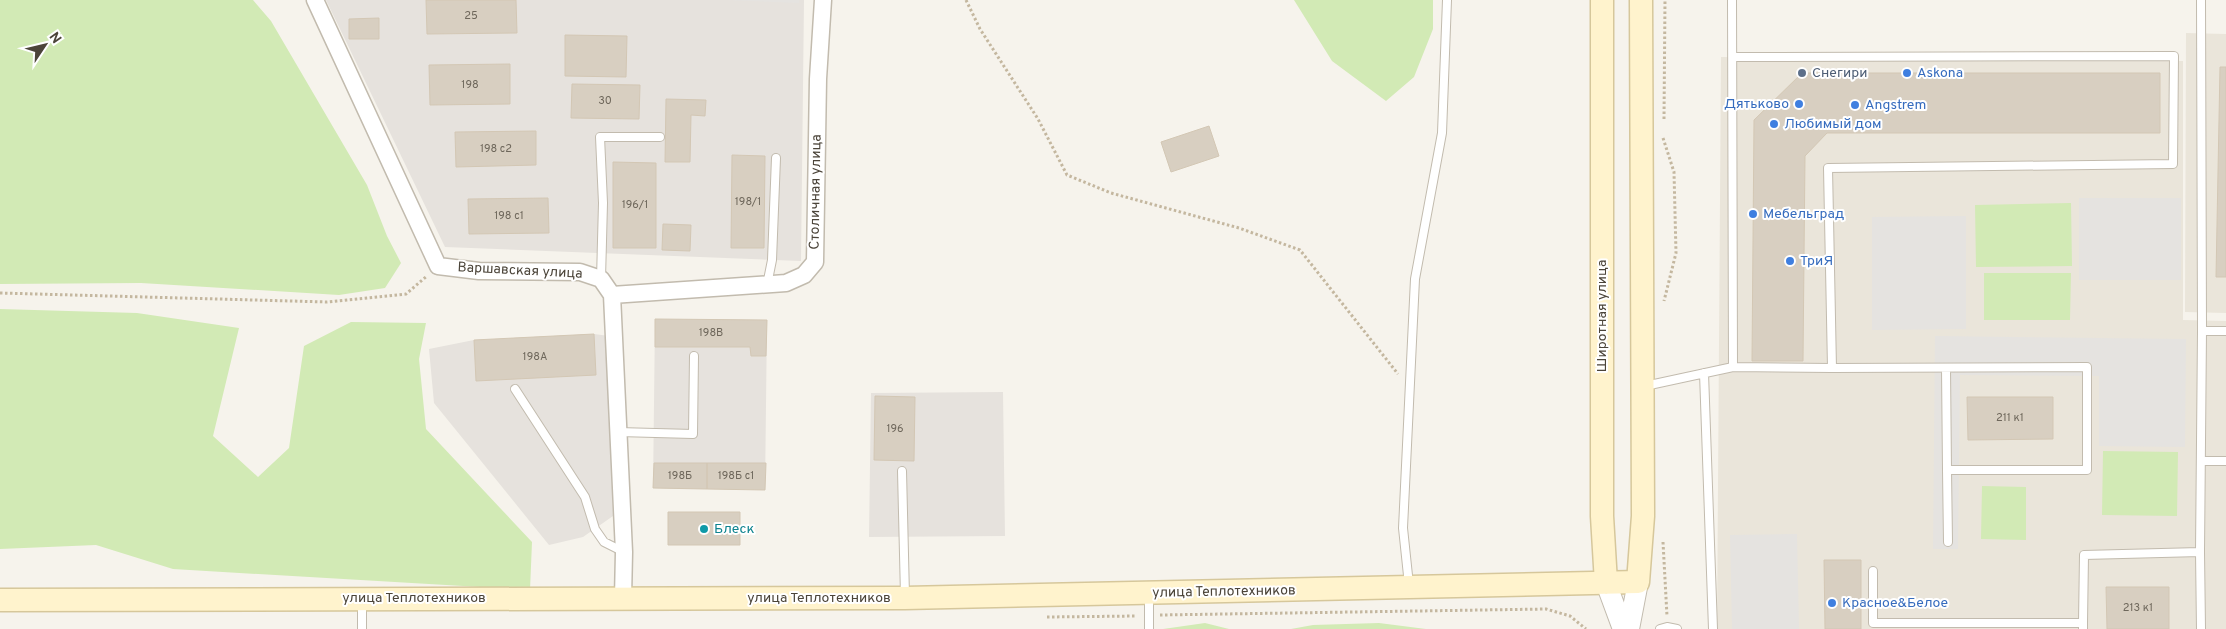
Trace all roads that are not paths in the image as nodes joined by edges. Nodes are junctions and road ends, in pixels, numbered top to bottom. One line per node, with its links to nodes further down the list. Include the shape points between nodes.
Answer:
1 (315, 0): 11 (street, Варшавская улица, via 438,266 580,272)
2 (823, 0): 12 (street, Столичная улица, via 818,79 815,262 804,275 786,283)
3 (1447, 0): 34 (lane, via 1442,133 1415,280 1403,528)
4 (1602, 0): 33 (main road, Широтная улица, via 1602,516)
5 (1641, 0): 21 (main road)
6 (1732, 0): 8 (lane)
7 (2201, 0): 14 (lane)
8 (1733, 57): 17 (lane); 18 (lane, via 2174,56 2173,164 1828,168)
9 (660, 137): 11 (lane, via 600,137 603,203)
10 (776, 158): 12 (lane, via 772,260)
11 (601, 279): 13 (street, Варшавская улица)
12 (767, 285): 13 (street, Столичная улица)
13 (612, 294): 23 (street)
14 (2202, 331): 15 (lane); 24 (lane)
15 (2226, 331)
16 (694, 356): 23 (lane, via 693,434)
17 (1733, 367): 18 (lane); 20 (lane)
18 (1832, 368): 19 (lane)
19 (1946, 368): 26 (lane); 26 (lane, via 2087,367 2087,470)
20 (1704, 373): 21 (lane); 47 (lane)
21 (1643, 386): 32 (main road, via 1643,516)
22 (515, 389): 29 (lane, via 585,497 595,529 604,542)
23 (618, 432): 29 (street)
24 (2201, 460): 25 (lane); 30 (lane)
25 (2226, 461)
26 (1947, 470): 28 (lane)
27 (902, 471): 37 (lane)
28 (1948, 542)
29 (624, 552): 36 (street)
30 (2200, 552): 40 (lane, via 2084,555); 48 (lane)
31 (1873, 571): 40 (lane, via 1873,623)
32 (1638, 582): 33 (main road, улица Теплотехников); 45 (street)
33 (1606, 583): 34 (main road, улица Теплотехников); 44 (street, Широтная улица)
34 (1410, 587): 39 (main road, улица Теплотехников)
35 (362, 598): 36 (main road, улица Теплотехников); 38 (main road, улица Теплотехников); 42 (lane)
36 (623, 598): 37 (main road, улица Теплотехников)
37 (905, 598): 39 (main road, улица Теплотехников)
38 (0, 600)
39 (1149, 604): 43 (lane)
40 (2083, 626)
41 (1663, 628): 46 (lane)
42 (362, 629)
43 (1149, 629)
44 (1623, 629)
45 (1629, 629)
46 (1677, 629)
47 (1713, 629)
48 (2201, 629)

